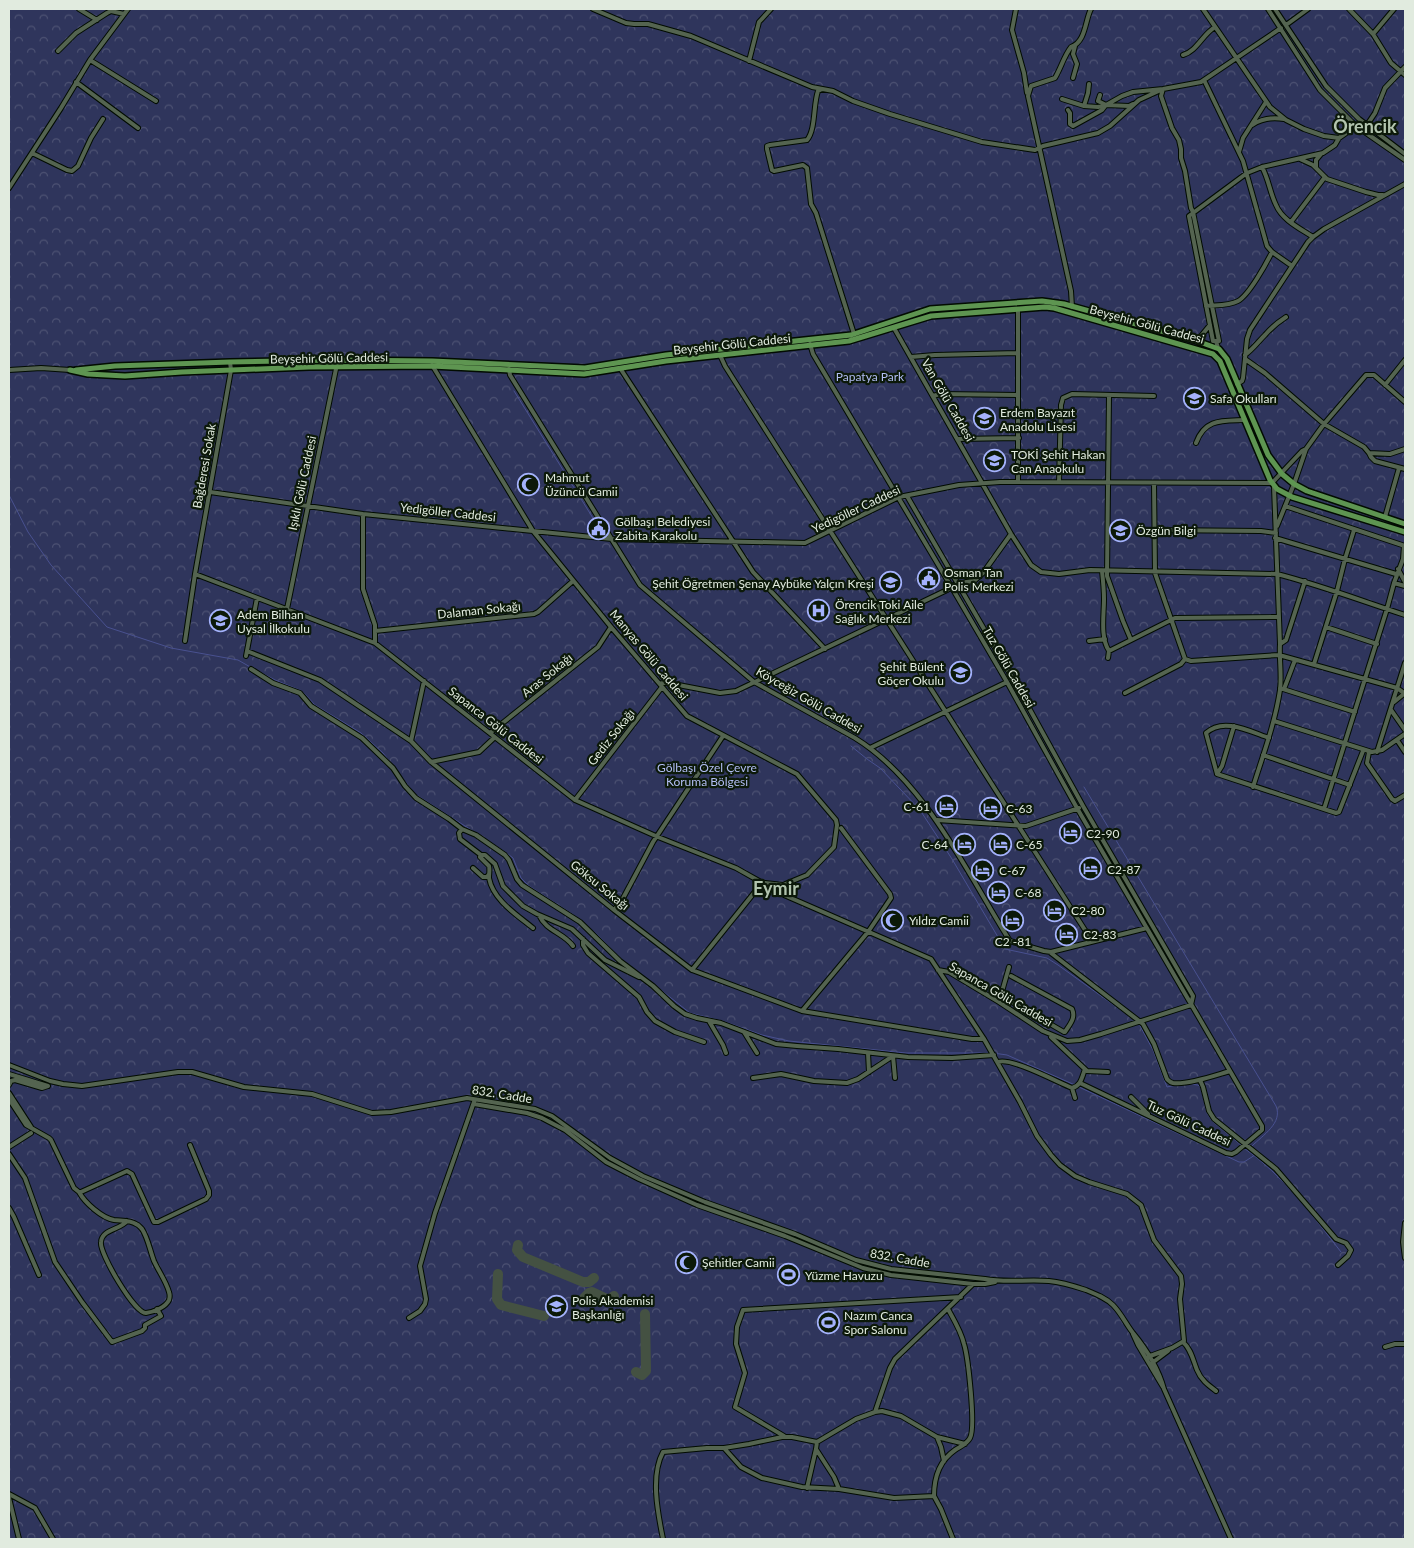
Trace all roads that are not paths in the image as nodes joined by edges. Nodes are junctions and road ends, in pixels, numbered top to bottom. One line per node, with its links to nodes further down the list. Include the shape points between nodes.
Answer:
1 (79, 9): 14 (street)
2 (128, 9): 13 (street)
3 (593, 9): 24 (street, via 626,22 648,24 691,36)
4 (771, 9): 24 (street, via 759,22)
5 (1016, 9): 36 (street, via 1012,30)
6 (1091, 9): 19 (street)
7 (1203, 9): 16 (street)
8 (1268, 9): 17 (street)
9 (1275, 9): 15 (street)
10 (1308, 9): 15 (street)
11 (1350, 9): 18 (street)
12 (1394, 9): 18 (street)
13 (124, 14): 14 (street, via 109,12); 23 (street)
14 (98, 20): 20 (street, via 76,33)
15 (1286, 25): 46 (street, via 1326,86)
16 (1214, 27): 21 (street, via 1193,50); 22 (street)
17 (1281, 28): 22 (street); 47 (street, via 1320,90)
18 (1373, 34): 26 (street)
19 (1075, 46): 28 (street, via 1077,64); 36 (street, via 1068,51 1054,78 1031,86)
20 (58, 52)
21 (1182, 55)
22 (1235, 58): 29 (street); 38 (street)
23 (90, 60): 30 (street); 37 (street)
24 (748, 61): 32 (street)
25 (1405, 67): 26 (street)
26 (1401, 71): 27 (street); 46 (street, via 1385,88)
27 (1405, 75)
28 (1073, 78)
29 (1204, 80): 33 (street); 52 (street)
30 (76, 82): 48 (street); 51 (street)
31 (1089, 84): 41 (street)
32 (822, 89): 50 (street, via 982,142); 80 (street, via 818,91 807,140 770,145 767,149 774,171 803,165 807,168 811,204)
33 (1163, 89): 39 (street); 40 (street, via 1133,92); 64 (street, via 1162,96 1172,128 1179,140)
34 (1100, 95): 40 (street, via 1098,101)
35 (1062, 99): 41 (street)
36 (1028, 100): 50 (street)
37 (156, 101)
38 (1266, 102): 44 (street); 45 (street)
39 (1135, 103): 40 (street, via 1129,106); 50 (street, via 1098,133)
40 (1106, 105): 41 (street); 42 (street, via 1073,126)
41 (1084, 106)
42 (1068, 110)
43 (103, 119): 51 (street, via 72,172)
44 (1286, 120): 45 (street, via 1263,120); 49 (street, via 1314,133)
45 (1252, 125): 52 (street, via 1243,138)
46 (1367, 125): 54 (street)
47 (1356, 126): 49 (street); 56 (street)
48 (138, 128)
49 (1339, 138): 53 (street)
50 (1039, 148): 72 (street)
51 (32, 153): 62 (street)
52 (1239, 153): 59 (street)
53 (1323, 153): 55 (street); 58 (street, via 1316,160)
54 (1405, 154)
55 (1300, 159): 57 (street); 58 (street)
56 (1405, 160)
57 (1262, 167): 59 (street); 65 (street, via 1276,207)
58 (1316, 167): 60 (street)
59 (1246, 173): 64 (street); 67 (street, via 1267,246)
60 (1325, 177): 63 (street, via 1366,192); 65 (street)
61 (1405, 184): 63 (street)
62 (9, 188)
63 (1386, 194): 66 (street)
64 (1193, 212): 70 (street, via 1189,216); 71 (street)
65 (1291, 222): 66 (street)
66 (1313, 236): 68 (street)
67 (1272, 252): 68 (street); 71 (street, via 1242,299)
68 (1292, 266): 89 (street, via 1250,330)
69 (1055, 305): 72 (main road); 73 (main road, Beyşehir Gölü Caddesi); 74 (main road, Beyşehir Gölü Caddesi); 76 (main road, via 1042,301 930,309)
70 (1206, 306): 71 (street); 78 (street)
71 (1212, 306): 82 (street, via 1219,341)
72 (1072, 307): 74 (main road); 81 (main road)
73 (1018, 309): 79 (main road, Beyşehir Gölü Caddesi, via 931,316); 85 (street)
74 (1071, 313): 86 (main road, Beyşehir Gölü Caddesi)
75 (1286, 317): 89 (street)
76 (896, 320): 77 (main road); 79 (main road)
77 (887, 323): 79 (main road); 80 (main road)
78 (1210, 325): 81 (street); 82 (street, via 1213,341)
79 (894, 328): 83 (main road, Beyşehir Gölü Caddesi, via 849,341); 88 (street, Van Gölü Caddesi)
80 (854, 334): 83 (main road)
81 (1197, 341): 84 (main road)
82 (1216, 341): 84 (street)
83 (810, 343): 87 (main road, Beyşehir Gölü Caddesi); 94 (main road, via 666,355 584,368); 132 (street, Tuz Gölü Caddesi)
84 (1218, 348): 86 (main road); 100 (main road, via 1225,355)
85 (1018, 353): 88 (street); 107 (street)
86 (1214, 354): 101 (main road, Beyşehir Gölü Caddesi)
87 (720, 355): 96 (main road, Beyşehir Gölü Caddesi); 141 (street)
88 (911, 357): 106 (street, Van Gölü Caddesi)
89 (1245, 357): 102 (street, via 1243,378); 112 (street)
90 (338, 360): 92 (main road); 93 (main road); 95 (street, Işıklı Gölü Caddesi)
91 (1405, 360): 103 (street)
92 (230, 362): 98 (main road); 99 (street, Bağderesi Sokak)
93 (432, 363): 94 (main road, Beyşehir Gölü Caddesi); 95 (main road, Beyşehir Gölü Caddesi); 140 (street, Manyas Gölü Caddesi)
94 (509, 367): 96 (main road, Beyşehir Gölü Caddesi, via 584,374); 145 (street, Köyceğiz Gölü Caddesi, via 510,375)
95 (336, 368): 99 (main road, Beyşehir Gölü Caddesi); 133 (street, Işıklı Gölü Caddesi)
96 (620, 368): 146 (street)
97 (9, 370): 98 (street)
98 (70, 370): 99 (main road, Beyşehir Gölü Caddesi, via 124,376)
99 (231, 370): 129 (street, Bağderesi Sokak)
100 (1234, 376): 101 (main road); 102 (main road)
101 (1228, 379): 105 (main road, Beyşehir Gölü Caddesi)
102 (1237, 384): 104 (main road)
103 (1385, 385): 110 (street); 112 (street, via 1374,375 1366,375)
104 (1240, 391): 105 (main road); 121 (main road, via 1265,448)
105 (1234, 394): 111 (main road, Beyşehir Gölü Caddesi)
106 (933, 396): 107 (street); 114 (street, Van Gölü Caddesi)
107 (1018, 396): 113 (street)
108 (1109, 396): 109 (street); 123 (street, via 1072,394 1063,398); 124 (street)
109 (1154, 396)
110 (1405, 402)
111 (1245, 420): 115 (street, via 1214,422 1205,428); 128 (main road, Beyşehir Gölü Caddesi)
112 (1324, 424): 117 (street); 118 (street)
113 (1019, 438): 114 (street); 122 (street)
114 (958, 439): 125 (street, Van Gölü Caddesi)
115 (1196, 443)
116 (1405, 448): 118 (street, via 1390,454)
117 (1306, 449): 121 (street); 127 (street)
118 (1369, 453): 119 (street, via 1375,461)
119 (1399, 468): 120 (street); 136 (street)
120 (1405, 469)
121 (1282, 474): 127 (main road); 128 (street)
122 (1018, 482): 123 (street, Yedigöller Caddesi); 125 (street, Yedigöller Caddesi)
123 (1060, 482): 124 (street, Yedigöller Caddesi)
124 (1107, 482): 126 (street, Yedigöller Caddesi); 151 (street)
125 (984, 483): 131 (street, Yedigöller Caddesi); 144 (street, Van Gölü Caddesi)
126 (1154, 483): 128 (street, Yedigöller Caddesi); 138 (street)
127 (1294, 484): 130 (street); 136 (main road)
128 (1273, 485): 130 (main road); 143 (street)
129 (210, 492): 133 (street, Yedigöller Caddesi); 153 (street, Bağderesi Sokak)
130 (1289, 495): 134 (street); 142 (main road)
131 (907, 496): 132 (street, Yedigöller Caddesi); 159 (street, Tuz Gölü Caddesi)
132 (899, 497): 141 (street, Yedigöller Caddesi); 162 (street, Tuz Gölü Caddesi)
133 (308, 506): 135 (street, Yedigöller Caddesi); 165 (street, Işıklı Gölü Caddesi)
134 (1285, 506): 139 (street); 143 (street)
135 (363, 514): 140 (street, Yedigöller Caddesi); 173 (street, via 364,589)
136 (1385, 517): 137 (main road)
137 (1405, 524)
138 (1155, 530): 143 (street); 152 (street)
139 (1354, 530): 147 (street); 149 (street)
140 (533, 531): 145 (street, Yedigöller Caddesi); 156 (street, Manyas Gölü Caddesi)
141 (830, 531): 146 (street, Yedigöller Caddesi, via 805,543); 169 (street)
142 (1405, 532)
143 (1276, 533): 149 (street); 154 (street)
144 (1012, 534): 151 (street, Van Gölü Caddesi, via 1036,569 1059,574); 158 (street, via 982,573 974,581)
145 (612, 539): 146 (street, Yedigöller Caddesi); 192 (street, Köyceğiz Gölü Caddesi, via 640,585)
146 (733, 542): 181 (street, via 754,574)
147 (1405, 546): 148 (street)
148 (1404, 558): 150 (street)
149 (1345, 559): 155 (street); 163 (street)
150 (1398, 569): 155 (street); 161 (street)
151 (1104, 571): 152 (street, Van Gölü Caddesi); 174 (street); 175 (street)
152 (1155, 573): 154 (street, Van Gölü Caddesi); 170 (street)
153 (195, 574): 164 (street, Sapanca Gölü Caddesi); 176 (street, Bağderesi Sokak)
154 (1276, 574): 157 (street, Van Gölü Caddesi); 168 (street)
155 (1396, 574): 160 (street)
156 (573, 581): 171 (street, Manyas Gölü Caddesi); 173 (street, Dalaman Sokağı, via 534,614)
157 (1305, 581): 163 (street, Van Gölü Caddesi); 179 (street, via 1286,640)
158 (966, 582)
159 (957, 583): 162 (street); 226 (street, Tuz Gölü Caddesi)
160 (1394, 583): 161 (street); 166 (street)
161 (1405, 584)
162 (952, 587): 169 (street); 193 (street, Tuz Gölü Caddesi)
163 (1337, 591): 166 (street, Van Gölü Caddesi); 172 (street)
164 (257, 598): 165 (street, Sapanca Gölü Caddesi); 211 (street, Göksu Sokağı, via 246,653 320,680)
165 (287, 609): 178 (street, Sapanca Gölü Caddesi)
166 (1387, 609): 167 (street, Van Gölü Caddesi); 180 (street)
167 (1405, 615)
168 (1278, 617): 170 (street); 179 (street)
169 (886, 620): 181 (street); 201 (street)
170 (1171, 620): 175 (street); 185 (street)
171 (611, 627): 194 (street, Manyas Gölü Caddesi); 206 (street, Aras Sokağı, via 598,647)
172 (1326, 627): 180 (street); 188 (street)
173 (375, 631): 178 (street)
174 (1105, 639): 177 (street); 182 (street)
175 (1131, 640): 182 (street)
176 (185, 641)
177 (1089, 641)
178 (376, 644): 191 (street, Sapanca Gölü Caddesi)
179 (1280, 644): 183 (street)
180 (1376, 644): 190 (street)
181 (825, 649): 192 (street)
182 (1109, 651): 184 (street)
183 (1279, 654): 185 (street); 186 (street); 196 (street)
184 (1108, 658)
185 (1185, 659): 197 (street)
186 (1295, 660): 188 (street); 196 (street)
187 (1405, 663): 195 (street)
188 (1314, 664): 190 (street)
189 (251, 669): 232 (street, via 273,683 300,693 311,706 355,733 393,768 411,794)
190 (1364, 680): 195 (street); 202 (street)
191 (424, 682): 206 (street, Sapanca Gölü Caddesi); 211 (street)
192 (754, 682): 194 (street, via 720,694); 213 (street, Köyceğiz Gölü Caddesi)
193 (1007, 682): 201 (street); 227 (street, Tuz Gölü Caddesi)
194 (662, 685): 207 (street, Manyas Gölü Caddesi, via 688,717); 225 (street, Gediz Sokağı)
195 (1397, 688): 198 (street); 199 (street)
196 (1282, 689): 202 (street); 203 (street)
197 (1125, 693)
198 (1405, 693): 199 (street)
199 (1394, 702): 200 (street)
200 (1391, 710): 205 (street); 216 (street)
201 (945, 712): 213 (street); 230 (street)
202 (1355, 712): 212 (street)
203 (1274, 721): 209 (street); 212 (street)
204 (1234, 726): 209 (street); 220 (street); 220 (street, via 1212,729 1206,734)
205 (1405, 732): 210 (street)
206 (490, 733): 208 (street, Sapanca Gölü Caddesi)
207 (722, 736): 233 (street); 238 (street, Manyas Gölü Caddesi, via 797,774 837,823 833,849 807,875)
208 (495, 737): 219 (street, via 479,752); 225 (street, Sapanca Gölü Caddesi)
209 (1268, 738): 218 (street)
210 (1396, 740): 216 (street); 217 (street)
211 (411, 742): 219 (street, Göksu Sokağı)
212 (1345, 745): 214 (street); 221 (street)
213 (870, 748): 229 (street, Köyceğiz Gölü Caddesi, via 914,791)
214 (1363, 751): 215 (street); 222 (street)
215 (1370, 752): 216 (street); 224 (street, via 1367,763 1392,799 1395,802)
216 (1377, 752)
217 (1405, 752)
218 (1263, 755): 221 (street); 223 (street)
219 (431, 762): 240 (street, Göksu Sokağı)
220 (1217, 774): 223 (street)
221 (1333, 780): 222 (street); 228 (street)
222 (1350, 785): 228 (street, via 1338,813)
223 (1253, 787): 228 (street)
224 (1405, 796)
225 (575, 800): 233 (street, Sapanca Gölü Caddesi)
226 (1083, 806): 227 (street); 256 (street, Tuz Gölü Caddesi, via 1193,996)
227 (1077, 808): 230 (street, via 1031,825); 243 (street, Tuz Gölü Caddesi)
228 (1324, 809)
229 (937, 820): 230 (street); 248 (street, Köyceğiz Gölü Caddesi, via 1010,941)
230 (1018, 826): 246 (street)
231 (841, 828): 244 (street, via 890,896)
232 (462, 829): 234 (street, via 458,837); 253 (street, via 505,855 522,884 580,922)
233 (658, 837): 237 (street, Sapanca Gölü Caddesi, via 736,868); 240 (street)
234 (481, 855): 236 (street, via 489,866); 241 (street, via 495,864 508,893)
235 (473, 868): 236 (street, via 483,877)
236 (489, 874): 242 (street, via 502,901)
237 (762, 883): 238 (street, Manyas Gölü Caddesi); 239 (street, Sapanca Gölü Caddesi); 250 (street)
238 (783, 885): 239 (street, via 781,892)
239 (784, 896): 244 (street, Sapanca Gölü Caddesi)
240 (614, 910): 250 (street, Göksu Sokağı)
241 (539, 915): 245 (street, via 572,930); 247 (street, via 549,928 567,938)
242 (533, 928)
243 (1147, 928): 246 (street, Köyceğiz Gölü Caddesi); 256 (street, Tuz Gölü Caddesi)
244 (868, 932): 251 (street, Sapanca Gölü Caddesi, via 931,959); 257 (street)
245 (583, 939): 253 (street, via 605,960); 265 (street, via 588,953 639,997 655,1021)
246 (1092, 941): 248 (street, Köyceğiz Gölü Caddesi)
247 (573, 946)
248 (1051, 952): 261 (street)
249 (1009, 967): 255 (street)
250 (692, 970): 257 (street, Göksu Sokağı)
251 (938, 970): 255 (street, Sapanca Gölü Caddesi, via 949,972); 264 (street)
252 (1011, 976): 258 (street, via 1072,1009 1074,1016 1065,1032)
253 (645, 980): 259 (street, via 679,1010)
254 (1005, 998): 258 (street)
255 (999, 1002): 260 (street, Sapanca Gölü Caddesi)
256 (1191, 1005): 261 (street, Sapanca Gölü Caddesi); 274 (street, Tuz Gölü Caddesi)
257 (802, 1011): 264 (street, Göksu Sokağı)
258 (1034, 1015): 260 (street)
259 (709, 1021): 262 (street); 266 (street)
260 (1029, 1022): 263 (street, Sapanca Gölü Caddesi)
261 (1138, 1022): 263 (street, Sapanca Gölü Caddesi, via 1080,1040 1067,1040); 280 (street, via 1154,1044 1168,1081)
262 (744, 1032): 267 (street); 268 (street, via 776,1044)
263 (1047, 1032): 273 (street)
264 (984, 1039): 269 (street)
265 (704, 1042)
266 (726, 1053)
267 (757, 1053)
268 (868, 1053): 270 (street); 275 (street)
269 (994, 1055): 270 (street, via 952,1058); 271 (street)
270 (894, 1056): 275 (street); 279 (street)
271 (998, 1062): 284 (street, Tuz Gölü Caddesi, via 1003,1060 1016,1064); 312 (street, via 1037,1136 1060,1165 1082,1179 1126,1194 1141,1205 1154,1240 1181,1276)
272 (9, 1065): 281 (street, 832. Cadde)
273 (1085, 1069): 276 (street); 284 (street)
274 (1230, 1071): 280 (street); 295 (street, Tuz Gölü Caddesi, via 1262,1128)
275 (869, 1072): 278 (street, via 847,1083 814,1081 782,1074)
276 (1108, 1072)
277 (9, 1074): 282 (street, via 12,1078); 283 (street)
278 (753, 1078)
279 (895, 1078)
280 (1200, 1080): 295 (street, via 1212,1116)
281 (50, 1081): 283 (street); 289 (street, 832. Cadde, via 82,1086 186,1072 244,1087 312,1094 372,1114 467,1098)
282 (10, 1083): 283 (street, via 16,1080 42,1088)
283 (48, 1086)
284 (1076, 1086): 286 (street); 290 (street, Tuz Gölü Caddesi)
285 (9, 1093): 291 (street)
286 (1076, 1098)
287 (1131, 1098): 290 (street)
288 (9, 1099): 291 (street, via 26,1125)
289 (497, 1105): 301 (street, 832. Cadde, via 544,1112 610,1158 638,1173 705,1202); 302 (street, 832. Cadde, via 542,1118 565,1130 606,1162 634,1177); 311 (street, 832. Cadde, via 474,1103 420,1266 425,1304 420,1312)
290 (1151, 1117): 295 (street, Tuz Gölü Caddesi, via 1226,1153)
291 (31, 1127): 297 (street, via 51,1140 74,1188)
292 (31, 1133): 294 (street)
293 (190, 1145): 297 (street, via 209,1195 158,1222 152,1221 129,1171)
294 (9, 1147)
295 (1246, 1147): 304 (street, via 1271,1164 1336,1239 1349,1246 1350,1254)
296 (9, 1154): 309 (street, via 24,1178 55,1262 112,1342 142,1331 145,1325 161,1316)
297 (79, 1192): 299 (street, via 92,1208 108,1218)
298 (9, 1208): 305 (street)
299 (127, 1222): 309 (street, via 142,1230 170,1294 165,1305); 309 (street, via 106,1233 101,1246 116,1280 138,1309 148,1312)
300 (1405, 1223): 303 (street)
301 (813, 1241): 302 (street); 306 (street, 832. Cadde, via 882,1268)
302 (811, 1247): 307 (street, 832. Cadde, via 879,1273)
303 (1405, 1258)
304 (1338, 1265)
305 (39, 1275)
306 (996, 1281): 307 (street, 832. Cadde); 316 (street, 832. Cadde, via 1051,1281 1102,1297 1111,1303 1142,1342)
307 (972, 1284): 308 (street)
308 (961, 1297): 310 (street); 319 (street, via 742,1310 736,1344 745,1372 735,1407)
309 (157, 1309)
310 (948, 1309): 318 (street, via 895,1359); 322 (street, via 967,1356 972,1425)
311 (409, 1318)
312 (1183, 1342): 314 (street); 317 (street, via 1188,1346 1205,1383)
313 (1405, 1344): 315 (street)
314 (1172, 1348): 316 (street); 316 (street)
315 (1385, 1348)
316 (1150, 1360): 335 (street, 832. Cadde)
317 (1216, 1391)
318 (875, 1412): 320 (street, via 901,1416); 321 (street)
319 (784, 1436): 321 (street); 323 (street)
320 (937, 1437): 322 (street); 325 (street)
321 (816, 1442): 324 (street)
322 (965, 1444): 325 (street)
323 (724, 1448): 326 (street, via 741,1467 755,1476); 333 (street, via 663,1452 656,1478)
324 (816, 1449): 326 (street); 327 (street)
325 (944, 1461): 329 (street, via 936,1474)
326 (807, 1488): 327 (street)
327 (839, 1489): 329 (street, via 894,1498)
328 (9, 1494): 332 (street, via 35,1508)
329 (934, 1496): 334 (street)
330 (9, 1498): 331 (street)
331 (19, 1539)
332 (53, 1539)
333 (663, 1539)
334 (952, 1539)
335 (1231, 1539)

